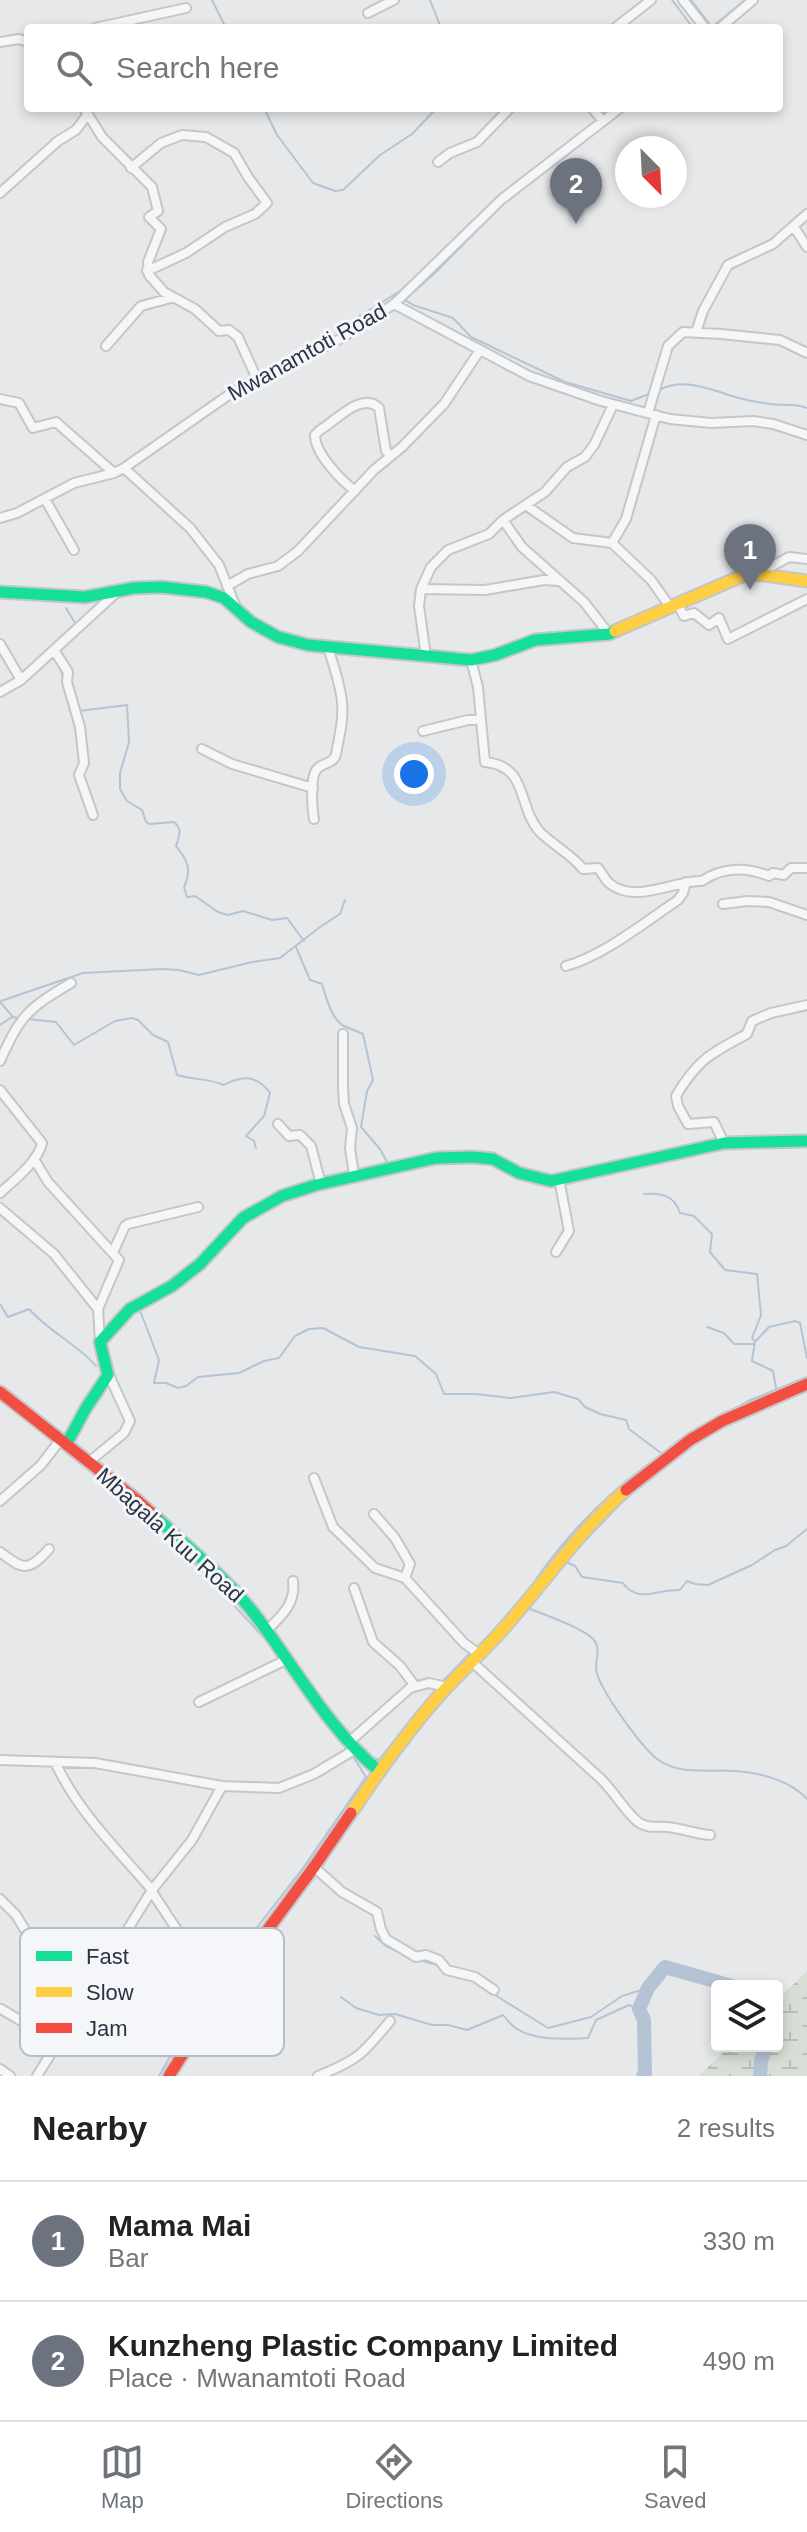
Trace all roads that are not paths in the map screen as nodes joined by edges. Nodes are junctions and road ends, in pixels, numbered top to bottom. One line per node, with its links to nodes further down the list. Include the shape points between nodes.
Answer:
1 (394, 0): 6 (street)
2 (651, 0): 8 (street)
3 (683, 0): 9 (street)
4 (753, 0): 10 (street)
5 (186, 8): 7 (street)
6 (368, 13)
7 (113, 24)
8 (620, 24)
9 (702, 24)
10 (725, 24)
11 (24, 41): 12 (street)
12 (0, 42)
13 (86, 112): 19 (street); 20 (street, via 76,130)
14 (506, 112): 18 (street, via 477,142)
15 (595, 112): 17 (street)
16 (615, 112): 17 (street, Mwanamtoti Road)
17 (603, 121): 26 (street, Mwanamtoti Road, via 502,199)
18 (438, 162)
19 (131, 168): 24 (street, via 152,187 158,211 149,217 161,229); 24 (street, via 161,143 182,135 206,137 234,153 267,203)
20 (0, 193)
21 (807, 214): 22 (street)
22 (794, 227): 23 (street); 27 (street, via 773,244 728,265)
23 (807, 247)
24 (147, 271): 25 (street)
25 (171, 298): 28 (street, via 141,306); 31 (street, via 195,309 219,331 238,337)
26 (394, 304): 29 (street); 31 (street, Mwanamtoti Road, via 342,338)
27 (696, 332): 30 (street, via 780,340); 34 (street, via 683,332 668,346)
28 (106, 346)
29 (480, 350): 33 (street, via 529,376); 36 (street, via 444,404)
30 (807, 353)
31 (257, 379): 37 (street, Mwanamtoti Road)
32 (0, 399): 38 (street, via 19,403 33,428 56,422)
33 (613, 405): 34 (street); 41 (street, via 585,457)
34 (652, 414): 35 (street, via 711,423 753,421); 44 (street, via 626,519)
35 (807, 435)
36 (391, 456): 39 (street); 39 (street, via 374,404 355,406 320,430 316,445)
37 (124, 468): 38 (street, Mwanamtoti Road); 50 (street, via 190,528 219,565)
38 (114, 473): 40 (street, Mwanamtoti Road, via 74,483)
39 (355, 491): 50 (street, via 289,559)
40 (45, 499): 42 (street, Mwanamtoti Road); 45 (street)
41 (527, 506): 43 (street); 44 (street, via 573,538)
42 (0, 518)
43 (503, 520): 48 (street, via 522,547); 51 (street, via 489,534 448,550 431,567)
44 (612, 543): 55 (street)
45 (74, 550)
46 (807, 559): 47 (street, via 789,557)
47 (757, 574): 49 (street); 55 (street)
48 (560, 581): 51 (street, via 485,590); 57 (street)
49 (807, 581)
50 (227, 586): 56 (street)
51 (421, 589): 61 (street)
52 (0, 592): 53 (street, via 85,597)
53 (117, 592): 56 (street, via 161,587 206,592 224,598); 60 (street)
54 (807, 599): 55 (street, via 728,639 719,618 709,625 694,613 684,616)
55 (674, 606): 57 (street)
56 (237, 611): 59 (street, via 278,637)
57 (609, 634): 62 (street, via 535,640)
58 (0, 644): 63 (street)
59 (328, 647): 61 (street); 68 (street, via 342,704 340,729 336,756 315,771)
60 (54, 650): 63 (street); 69 (street, via 68,672 84,763 79,775)
61 (426, 656): 62 (street)
62 (471, 660): 65 (street)
63 (21, 680): 64 (street)
64 (0, 692)
65 (481, 720): 66 (street); 72 (street, via 485,762 502,763 512,773 540,831 583,869 598,868 609,883 633,891)
66 (423, 731)
67 (202, 749): 68 (street, via 232,764)
68 (313, 788): 70 (street)
69 (93, 815)
70 (314, 819)
71 (807, 868): 72 (street, via 769,876 753,870 713,873 702,881)
72 (686, 882): 75 (street, via 678,900 602,951)
73 (723, 904): 74 (street, via 769,902)
74 (807, 915)
75 (566, 966)
76 (71, 983): 79 (street, via 21,1018)
77 (807, 1005): 83 (street, via 752,1021 747,1034 698,1064 676,1096 688,1124 712,1121)
78 (343, 1034): 85 (street, via 344,1104 352,1128)
79 (0, 1061)
80 (0, 1090): 84 (street, via 42,1141)
81 (278, 1124): 87 (street, via 289,1136 308,1141)
82 (807, 1141): 83 (street)
83 (724, 1143): 86 (street)
84 (34, 1159): 88 (street); 91 (street, via 48,1182)
85 (354, 1175): 86 (street, via 436,1158 472,1157 493,1159 540,1179); 87 (street)
86 (559, 1179): 92 (street, via 569,1231)
87 (321, 1184): 94 (street, via 282,1196 243,1218 200,1264 130,1309)
88 (0, 1193)
89 (198, 1207): 91 (street, via 128,1224)
90 (0, 1208): 93 (street, via 54,1254)
91 (113, 1252): 93 (street, via 119,1263)
92 (556, 1252)
93 (98, 1309): 94 (street)
94 (100, 1342): 95 (street)
95 (108, 1373): 98 (street); 99 (street, via 130,1421 124,1433)
96 (807, 1384): 109 (street, via 722,1421 657,1464 605,1509)
97 (0, 1392): 98 (street, Mbagala Kuu Road)
98 (64, 1441): 99 (street, Mbagala Kuu Road); 101 (street)
99 (89, 1462): 108 (street, Mbagala Kuu Road, via 198,1555)
100 (314, 1478): 105 (street, via 333,1527 375,1568)
101 (0, 1501)
102 (374, 1514): 105 (street, via 410,1564)
103 (49, 1549): 104 (street, via 30,1567)
104 (0, 1552)
105 (405, 1578): 109 (street)
106 (293, 1581): 108 (street, via 293,1601)
107 (354, 1588): 111 (street, via 373,1642)
108 (267, 1630): 110 (street, Mbagala Kuu Road)
109 (475, 1658): 112 (street); 119 (street, via 617,1795 637,1821 646,1827)
110 (288, 1659): 113 (street); 114 (street, Mbagala Kuu Road)
111 (415, 1686): 112 (street); 114 (street)
112 (447, 1687): 117 (street)
113 (199, 1702)
114 (351, 1746): 117 (street, Mbagala Kuu Road); 118 (street, via 314,1774 286,1786)
115 (0, 1760): 116 (street)
116 (55, 1762): 118 (street, via 123,1767); 121 (street, via 89,1819)
117 (379, 1771): 120 (street)
118 (222, 1786): 121 (street, via 192,1840)
119 (710, 1835)
120 (314, 1867): 126 (street); 127 (street, via 342,1892 377,1912 386,1939 410,1955 439,1960 447,1970 475,1977)
121 (152, 1891): 124 (street); 125 (street)
122 (0, 1899): 123 (street)
123 (24, 1928)
124 (129, 1928)
125 (176, 1928)
126 (268, 1928)
127 (494, 1990)
128 (1, 2009): 129 (street)
129 (20, 2020)
130 (390, 2021): 137 (street, via 351,2063)
131 (50, 2056): 135 (street)
132 (181, 2057): 136 (street)
133 (0, 2069): 134 (street)
134 (10, 2076)
135 (37, 2076)
136 (169, 2076)
137 (318, 2076)

